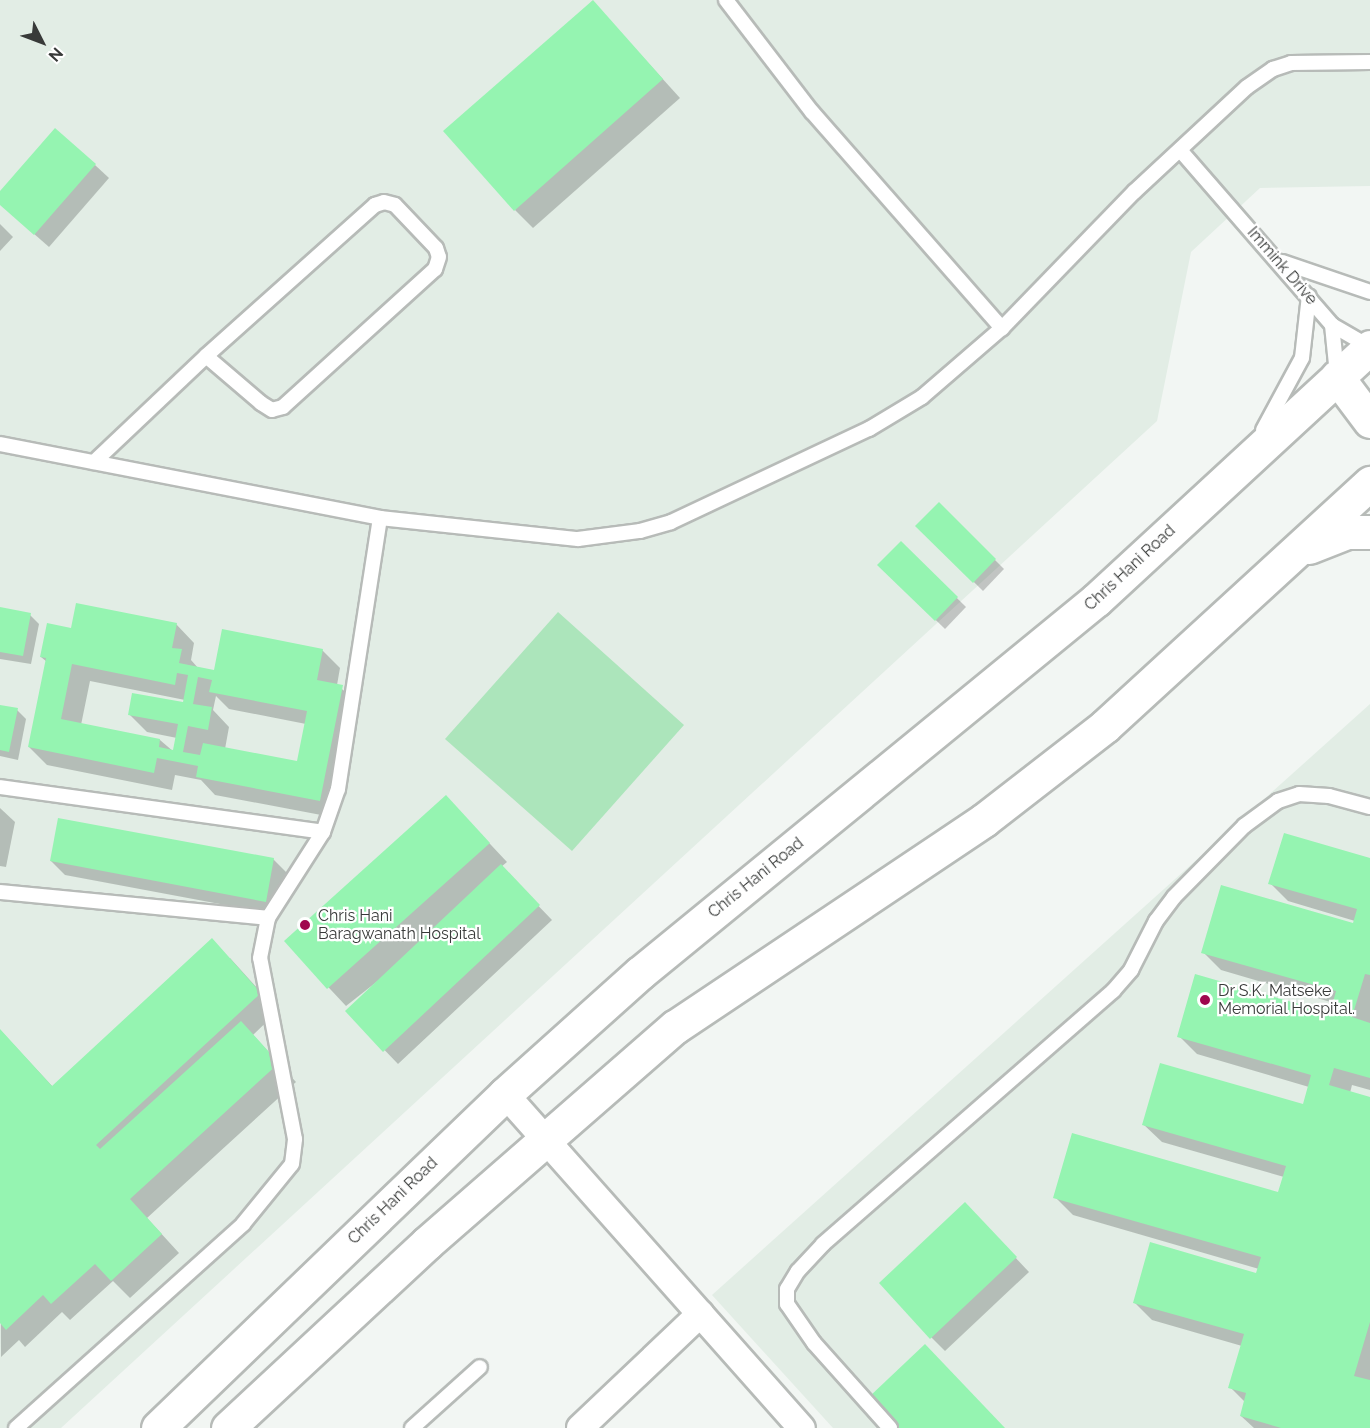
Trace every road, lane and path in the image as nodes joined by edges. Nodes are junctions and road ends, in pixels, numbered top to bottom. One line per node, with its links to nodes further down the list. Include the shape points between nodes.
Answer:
1 (726, 0): 8 (lane, via 812,112)
2 (1370, 62): 3 (lane, via 1311,62 1273,69 1247,87)
3 (1180, 150): 4 (lane, Immink Drive); 8 (lane)
4 (1277, 260): 5 (lane); 6 (lane, Immink Drive)
5 (1370, 292)
6 (1309, 296): 7 (lane, Immink Drive); 15 (lane, via 1306,336 1294,378)
7 (1332, 325): 9 (lane, Immink Drive); 11 (lane)
8 (1002, 328): 17 (lane, via 941,383 898,413 671,522 640,531 578,538)
9 (1370, 347): 11 (main road, Chris Hani Road)
10 (206, 356): 10 (lane, via 375,205 395,205 436,248 439,257 435,268 283,407 272,410 261,403); 14 (lane)
11 (1337, 377): 12 (main road); 15 (main road, Chris Hani Road)
12 (1370, 421)
13 (0, 444): 14 (lane)
14 (94, 462): 17 (lane)
15 (1243, 463): 25 (main road, Chris Hani Road, via 1019,666 640,973)
16 (1370, 483): 19 (main road)
17 (380, 518): 22 (lane, via 338,789)
18 (1370, 532): 19 (main road, via 1347,532)
19 (1288, 556): 26 (main road, via 1105,726 984,820 675,1027)
20 (0, 787): 22 (lane)
21 (1370, 807): 35 (lane, via 1329,796 1299,794 1278,801 1244,826 1173,897 1131,969 1113,991 798,1270 787,1288 787,1304 797,1322)
22 (323, 832): 24 (lane)
23 (0, 892): 24 (lane)
24 (268, 918): 29 (lane, via 260,958 295,1139 292,1164 243,1224)
25 (505, 1094): 26 (street); 30 (main road, Chris Hani Road)
26 (542, 1140): 27 (street); 31 (main road)
27 (700, 1314): 33 (street); 34 (street)
28 (480, 1367): 32 (lane)
29 (16, 1428)
30 (158, 1428)
31 (228, 1428)
32 (412, 1428)
33 (580, 1428)
34 (802, 1428)
35 (890, 1428)

